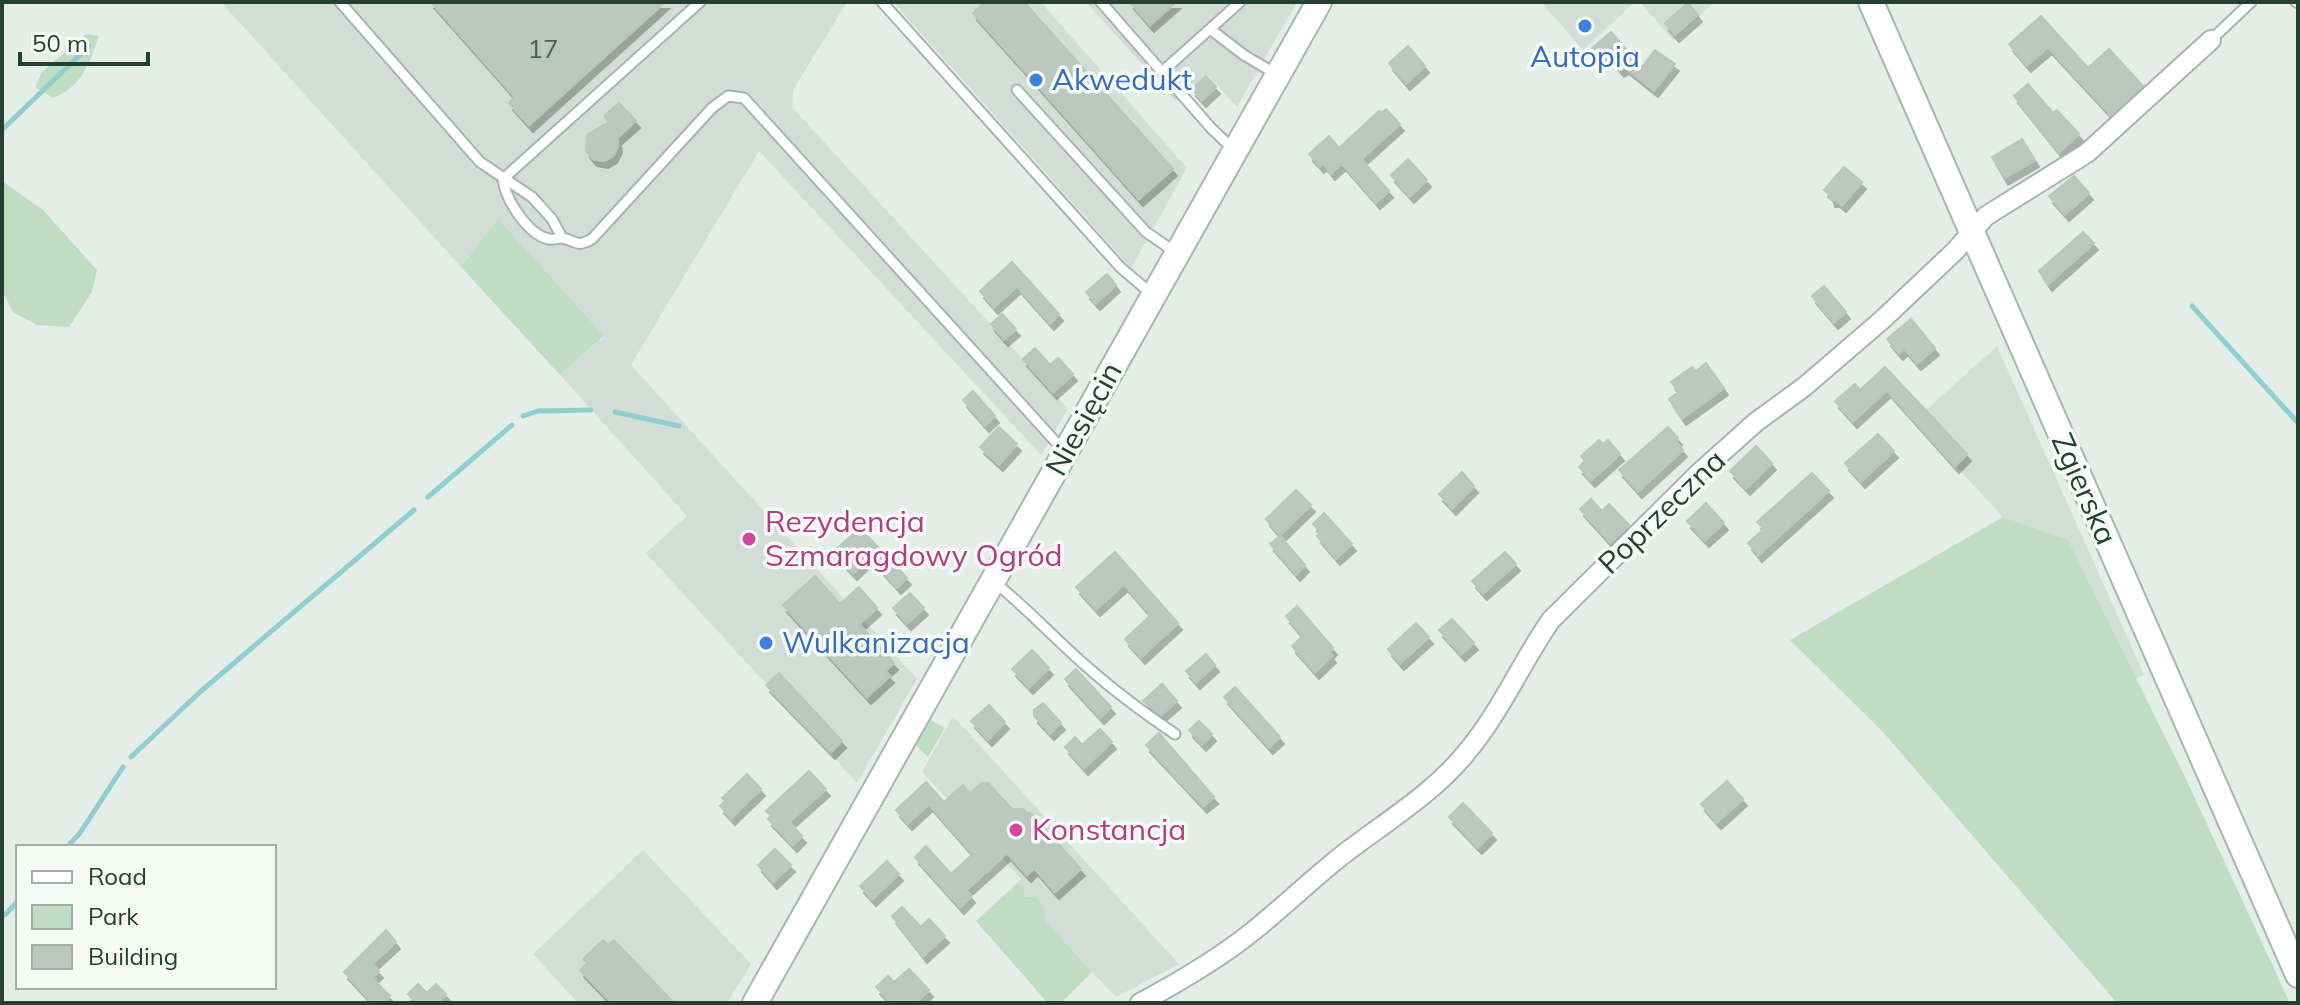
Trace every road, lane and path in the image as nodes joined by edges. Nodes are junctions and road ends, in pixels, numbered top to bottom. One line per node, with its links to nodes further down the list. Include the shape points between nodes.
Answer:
1 (340, 2): 15 (lane, via 480,162)
2 (700, 2): 15 (lane)
3 (882, 2): 19 (lane, via 1121,268)
4 (1101, 2): 11 (lane)
5 (1240, 2): 9 (lane)
6 (1319, 2): 12 (street, Niesięcin)
7 (1871, 2): 16 (street, Zgierska)
8 (2251, 2): 10 (lane)
9 (1210, 29): 11 (lane); 12 (lane)
10 (2211, 40): 16 (street, Poprzeczna, via 2101,141 1986,216)
11 (1163, 71): 14 (lane)
12 (1277, 75): 14 (street, Niesięcin)
13 (1017, 90): 18 (lane, via 1141,227)
14 (1235, 151): 18 (street, Niesięcin)
15 (503, 179): 17 (lane, via 532,197); 17 (lane, via 510,204 539,235)
16 (1971, 233): 23 (street, Zgierska); 25 (street, Poprzeczna, via 1882,320 1699,473 1551,620 1487,725 1434,785 1242,940)
17 (562, 238): 20 (lane, via 573,244 592,239 712,108 728,96 744,98)
18 (1178, 253): 19 (street, Niesięcin)
19 (1155, 297): 20 (street, Niesięcin)
20 (1066, 452): 21 (street, Niesięcin)
21 (993, 581): 22 (lane, via 1106,683); 24 (street, Niesięcin)
22 (1175, 734)
23 (2298, 975)
24 (755, 1003)
25 (1140, 1003)

